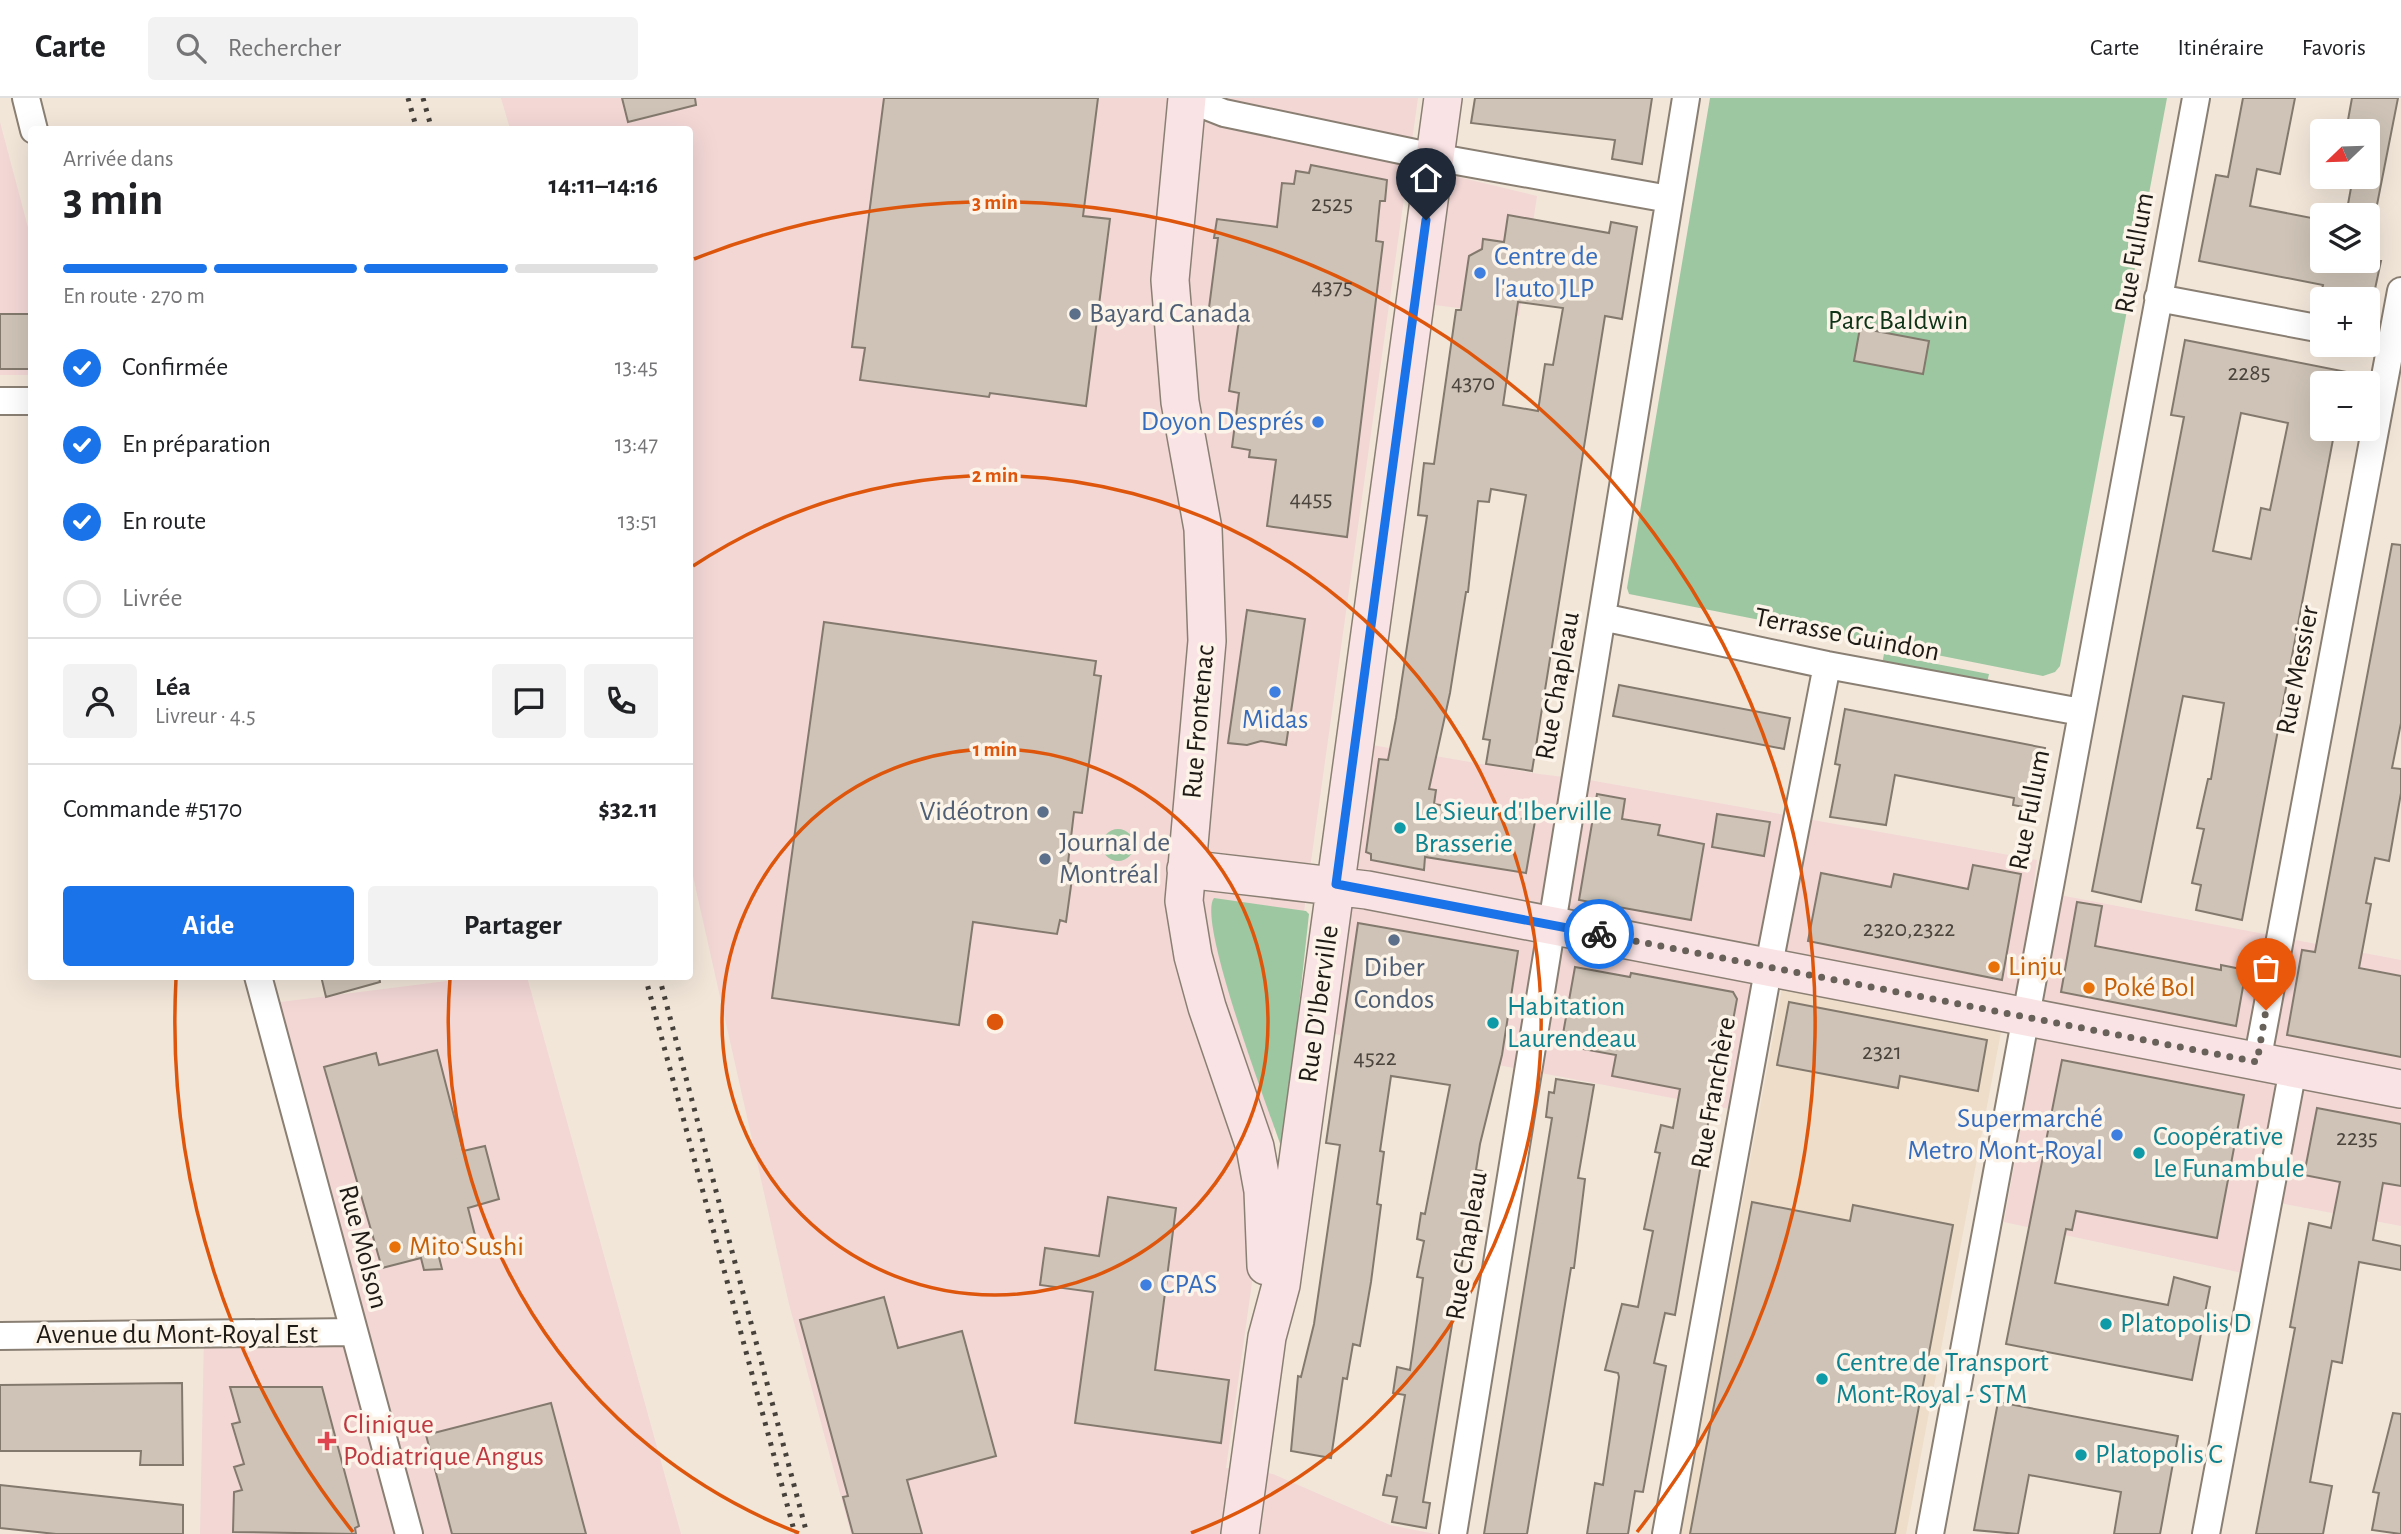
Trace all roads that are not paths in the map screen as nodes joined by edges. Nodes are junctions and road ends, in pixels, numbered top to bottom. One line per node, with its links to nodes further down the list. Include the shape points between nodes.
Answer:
1 (26, 98): 6 (street)
2 (1187, 98): 7 (street, via 1224,113); 18 (main road, Rue Frontenac, via 1170,279 1180,402 1203,529 1208,641)
3 (1443, 98): 7 (main road, Rue D'Iberville)
4 (1686, 98): 8 (street, Rue Chapleau)
5 (2196, 98): 10 (street, Rue Fullum)
6 (33, 126)
7 (1434, 157): 8 (street); 19 (main road, Rue D'Iberville)
8 (1669, 199): 15 (street, Rue Chapleau)
9 (2401, 290): 12 (street, Rue Messier)
10 (2158, 298): 11 (street); 17 (street, Rue Fullum)
11 (2310, 326)
12 (2387, 341): 24 (street, Rue Messier)
13 (0, 401): 14 (street)
14 (28, 401)
15 (1602, 617): 16 (street, Terrasse Guindon); 20 (street, Rue Chapleau)
16 (1827, 664): 17 (street, Terrasse Guindon); 21 (street, Rue Franchère)
17 (2081, 712): 23 (street, Rue Fullum)
18 (1186, 869): 19 (main road); 29 (main road, Rue Frontenac, via 1184,901 1193,956 1255,1147 1263,1191)
19 (1336, 884): 20 (main road); 29 (main road, Rue D'Iberville, via 1281,1284)
20 (1551, 925): 21 (main road); 32 (street, Rue Chapleau)
21 (1769, 965): 23 (main road); 33 (street, Rue Franchère)
22 (259, 980): 27 (street, Rue Molson)
23 (2025, 1017): 24 (main road); 34 (street, Rue Fullum)
24 (2257, 1062): 25 (main road)
25 (2293, 1069): 26 (main road); 35 (street)
26 (2401, 1089)
27 (354, 1332): 28 (street, Avenue du Mont-Royal Est); 30 (street, Rue Molson)
28 (0, 1336)
29 (1267, 1337): 31 (main road, Rue D'Iberville)
30 (409, 1534)
31 (1240, 1534)
32 (1453, 1534)
33 (1667, 1534)
34 (1930, 1534)
35 (2206, 1534)

